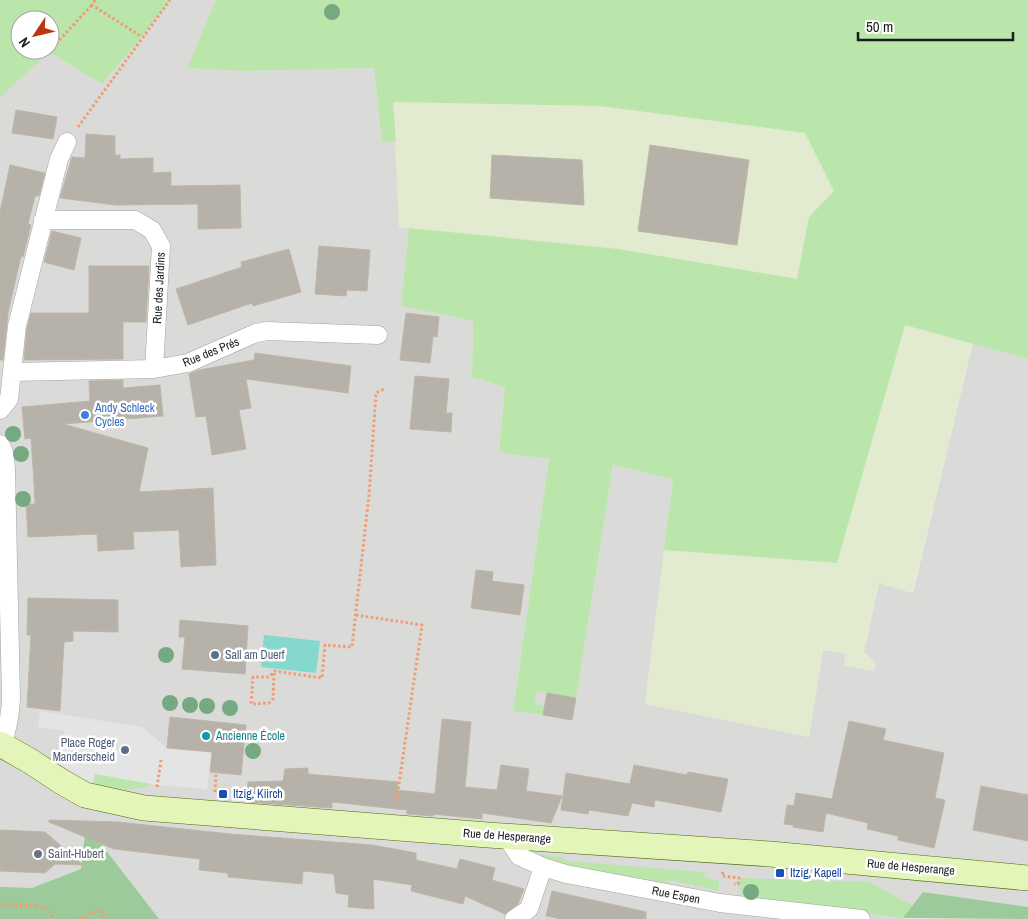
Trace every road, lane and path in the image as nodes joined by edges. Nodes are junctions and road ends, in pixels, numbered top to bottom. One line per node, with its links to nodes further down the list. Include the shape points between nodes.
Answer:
1 (95, 0): 3 (path)
2 (170, 0): 4 (path)
3 (92, 5): 4 (path); 5 (path)
4 (142, 37): 6 (path)
5 (60, 40)
6 (67, 142): 7 (street, via 59,159)
7 (43, 220): 9 (street, Rue des Jardins, via 135,220 152,230 161,246); 10 (street, via 17,326)
8 (378, 335): 9 (street, Rue des Prés, via 268,331 256,333 188,363)
9 (154, 369): 10 (street, Rue des Prés)
10 (12, 372): 12 (street, via 9,399)
11 (384, 389): 14 (path, via 376,393)
12 (0, 410)
13 (0, 444): 16 (street, via 6,468 11,699 10,717)
14 (356, 615): 15 (path, via 352,647 325,646 322,678); 21 (path, via 422,625)
15 (274, 673): 15 (path, via 270,677 253,677 251,704 269,703 273,699)
16 (1, 744): 22 (main road, Rue de Hesperange, via 85,795 144,808)
17 (161, 760): 19 (path)
18 (216, 773): 20 (path)
19 (156, 788)
20 (214, 798)
21 (396, 809)
22 (506, 836): 23 (street, Rue Espen, via 519,856); 24 (main road, Rue de Hesperange, via 770,854)
23 (543, 867): 29 (street, via 529,909); 30 (street, Rue Espen, via 720,903)
24 (1028, 878)
25 (0, 905): 26 (path, via 38,905 47,908)
26 (54, 919)
27 (79, 919): 28 (path, via 100,909)
28 (105, 919)
29 (514, 919)
30 (861, 919)

